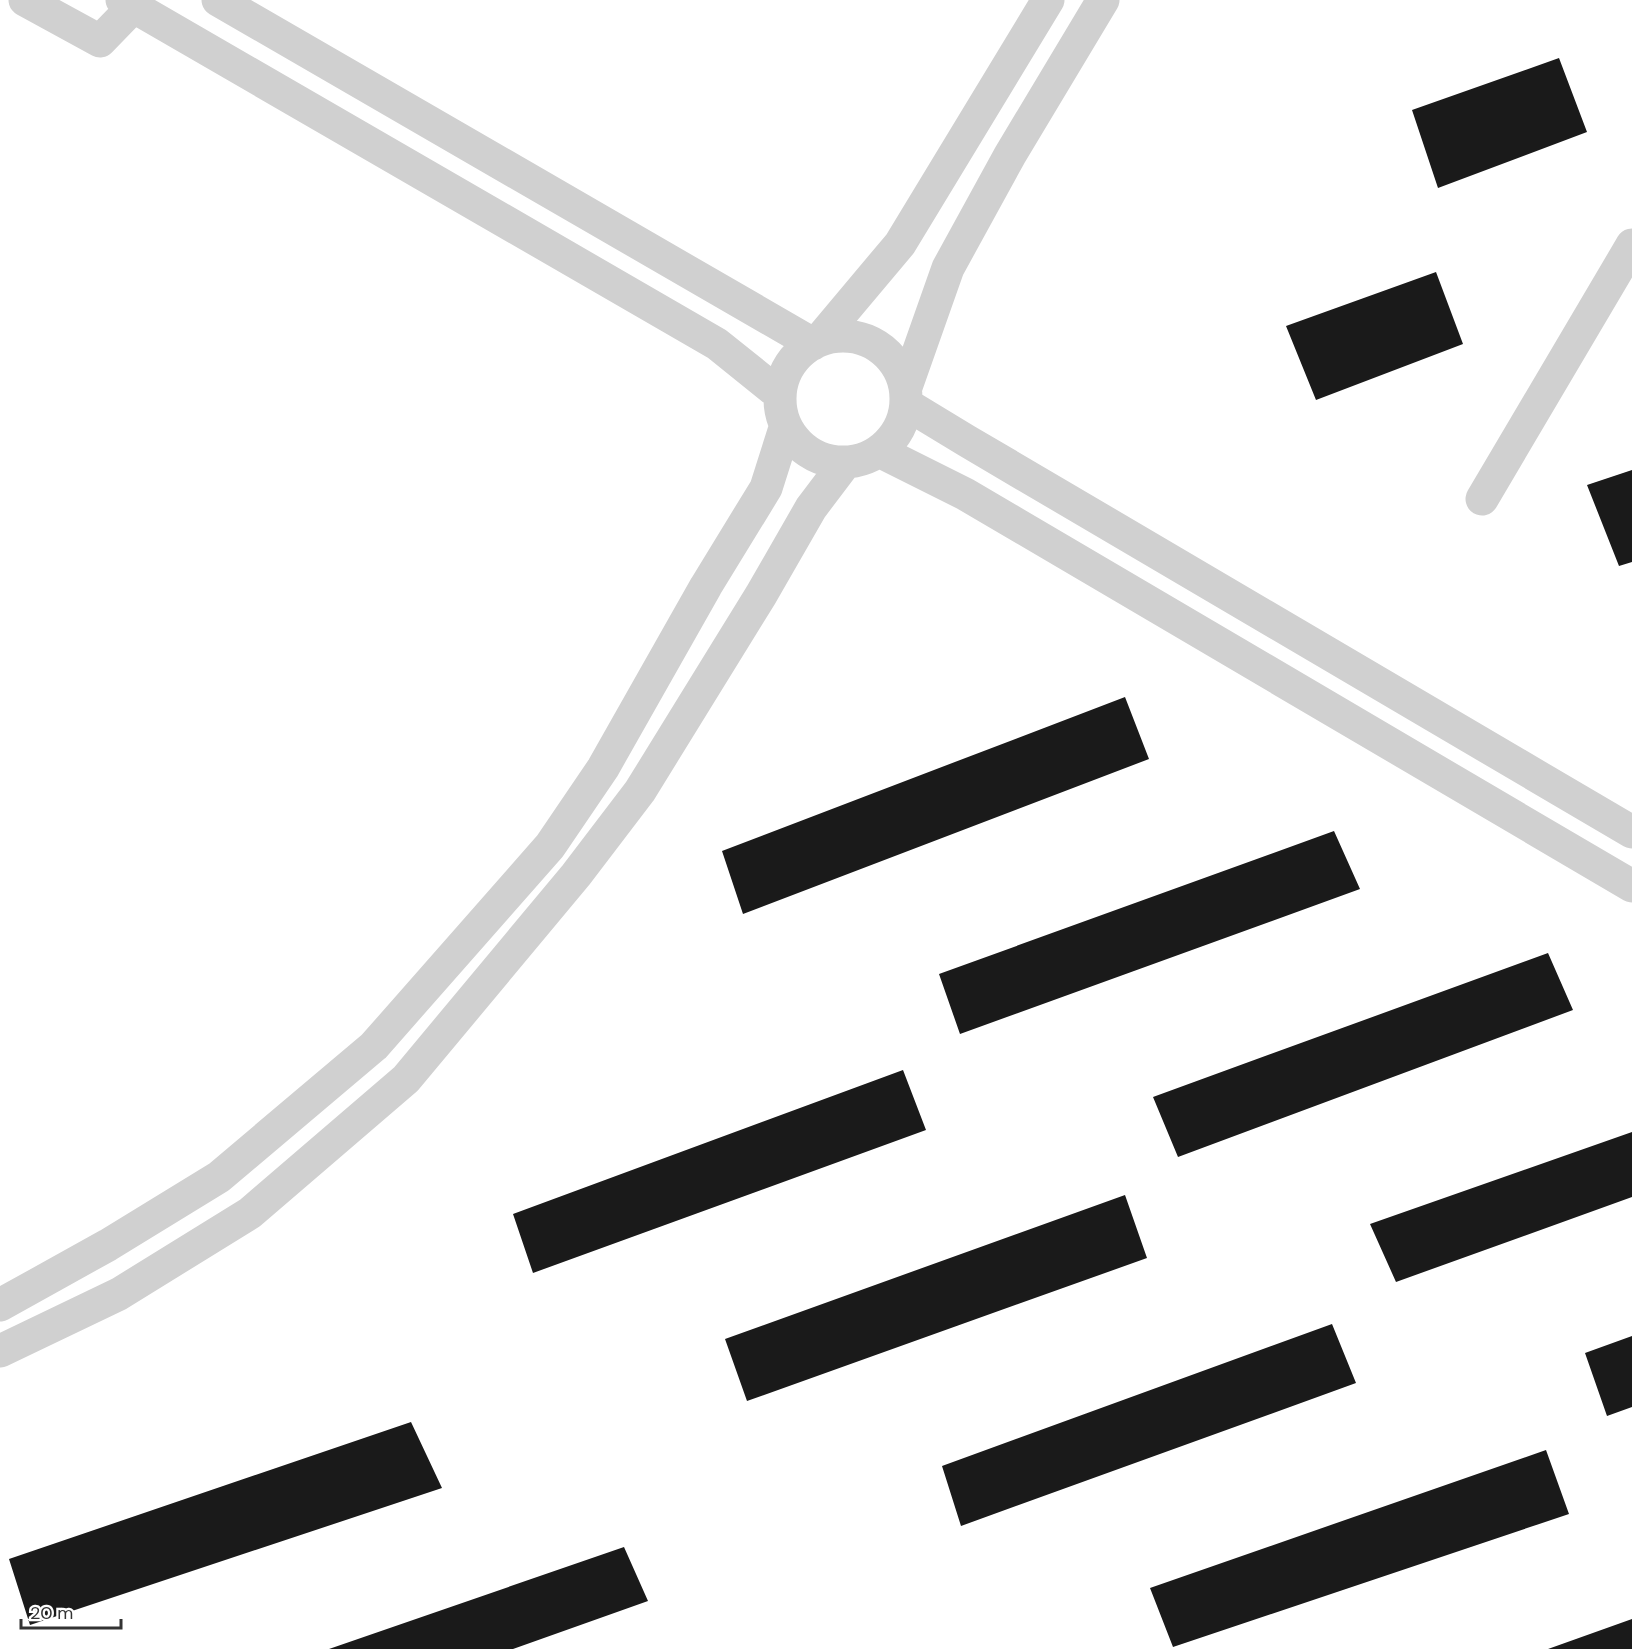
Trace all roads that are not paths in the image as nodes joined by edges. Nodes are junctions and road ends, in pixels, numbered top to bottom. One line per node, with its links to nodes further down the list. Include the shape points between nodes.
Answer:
1 (25, 0): 5 (street, via 100,41)
2 (218, 0): 7 (street)
3 (1048, 0): 7 (street, via 900,244)
4 (1103, 0): 9 (street, via 948,268)
5 (131, 2): 8 (street, via 717,344)
6 (1632, 245): 13 (street)
7 (817, 341): 8 (street, via 792,359); 9 (street, via 857,336 889,355)
8 (778, 393): 10 (street)
9 (906, 395): 11 (street, via 898,430); 16 (street, via 967,441)
10 (785, 428): 12 (street, via 810,454); 14 (street, via 766,488)
11 (879, 452): 12 (street); 17 (street, via 965,494)
12 (845, 463): 15 (street, via 811,508)
13 (1482, 499)
14 (603, 768): 15 (street); 18 (street, via 550,846 374,1046)
15 (640, 792): 19 (street, via 406,1079)
16 (1632, 832)
17 (1632, 886)
18 (219, 1177): 19 (street); 20 (street)
19 (250, 1213): 21 (street, via 119,1294)
20 (0, 1305)
21 (0, 1351)

